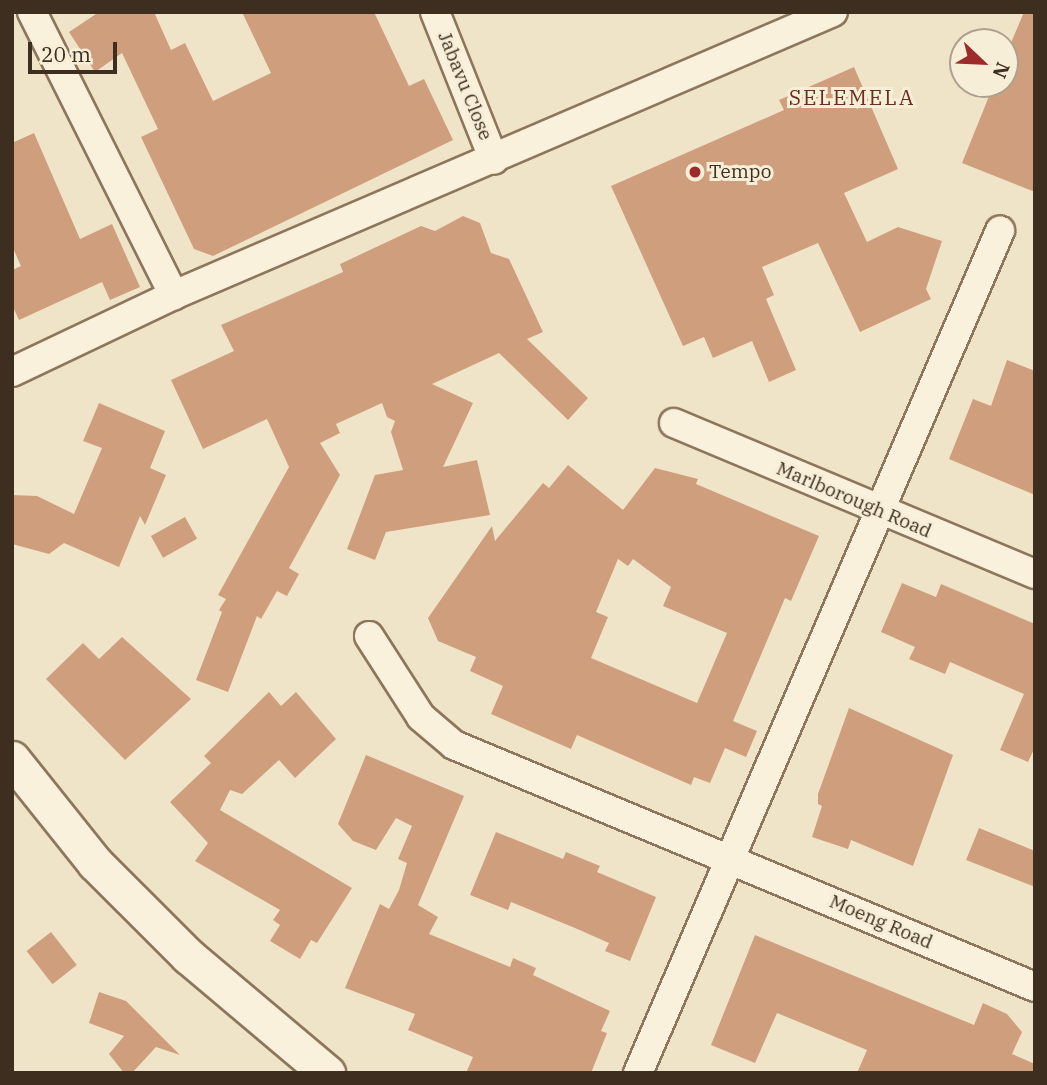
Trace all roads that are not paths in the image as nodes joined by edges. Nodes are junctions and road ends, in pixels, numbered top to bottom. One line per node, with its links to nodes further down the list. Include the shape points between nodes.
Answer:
1 (32, 12): 6 (street)
2 (435, 12): 4 (street, Jabavu Close)
3 (833, 12): 4 (street)
4 (494, 160): 6 (street)
5 (1000, 231): 9 (street)
6 (174, 295): 7 (street)
7 (12, 372)
8 (674, 423): 9 (street, Marlborough Road)
9 (876, 511): 10 (street, Marlborough Road); 13 (street)
10 (1035, 575)
11 (369, 636): 13 (street, Moeng Road, via 421,717 454,745)
12 (12, 758): 15 (street, via 95,863 188,956)
13 (727, 858): 14 (street, Moeng Road); 16 (street)
14 (1035, 986)
15 (327, 1073)
16 (638, 1073)

